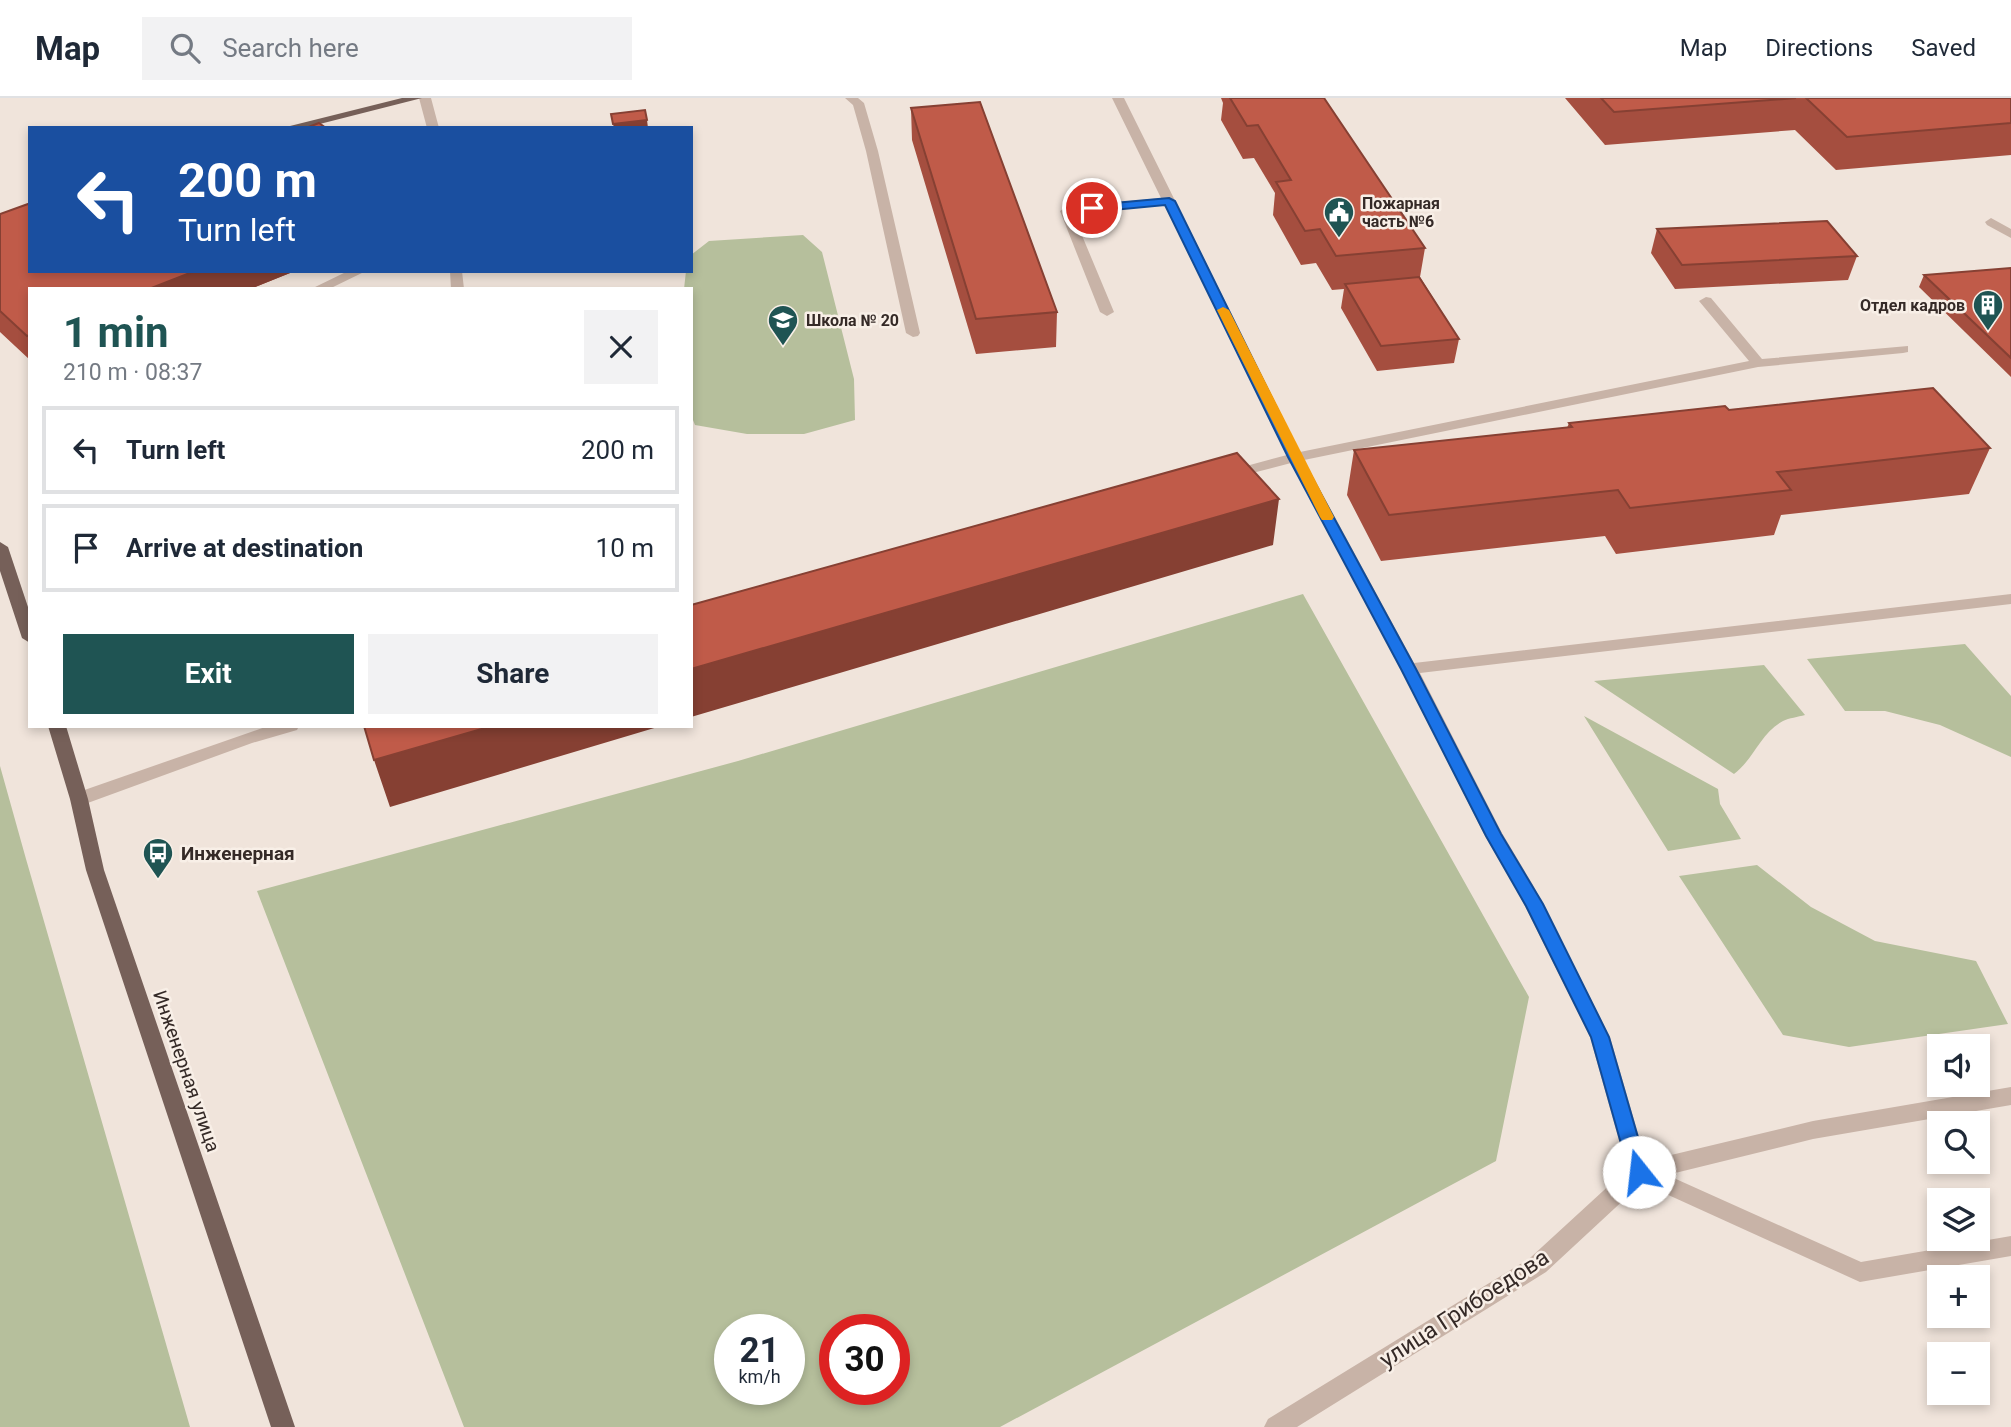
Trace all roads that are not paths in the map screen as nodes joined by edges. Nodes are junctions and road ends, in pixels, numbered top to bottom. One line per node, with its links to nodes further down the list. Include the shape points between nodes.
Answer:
1 (416, 98): 5 (main road)
2 (425, 98): 6 (street)
3 (851, 98): 14 (street, via 858,103 872,151)
4 (1118, 98): 7 (street)
5 (297, 126)
6 (432, 126)
7 (1169, 201): 13 (street, via 1066,211); 17 (street)
8 (1991, 222): 9 (street)
9 (2011, 234)
10 (355, 273): 11 (street)
11 (322, 287)
12 (1706, 301): 16 (street)
13 (1107, 312)
14 (914, 333)
15 (1903, 349): 16 (street)
16 (1758, 363): 17 (street)
17 (1295, 457): 18 (street); 22 (street)
18 (1214, 479)
19 (0, 547): 21 (main road)
20 (2011, 599): 22 (street)
21 (28, 632)
22 (1409, 669): 27 (street, via 1600,1037)
23 (58, 728): 25 (main road, Инженерная улица)
24 (284, 728): 25 (street)
25 (79, 799): 29 (main road, Инженерная улица, via 95,870)
26 (2011, 1096): 27 (street, via 1812,1130)
27 (1639, 1172): 28 (street, via 1860,1272); 30 (street, улица Грибоедова, via 1538,1265)
28 (2011, 1246)
29 (283, 1427)
30 (1276, 1427)

